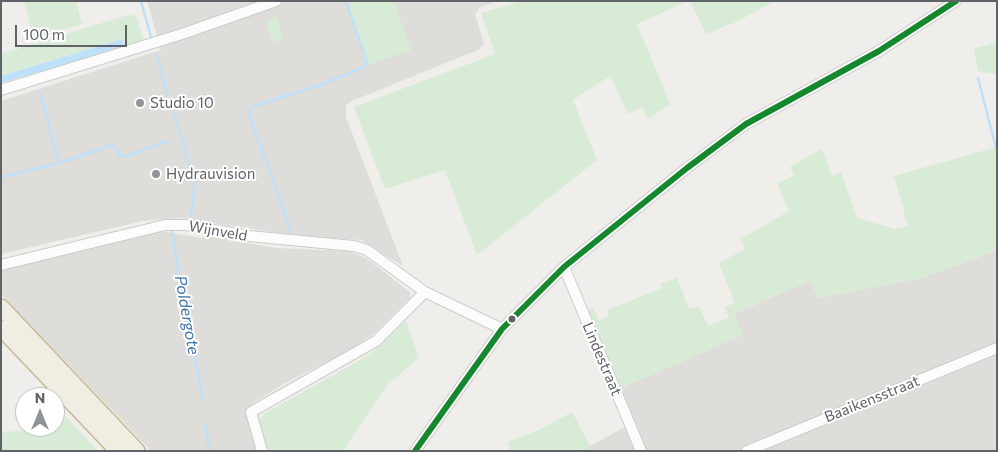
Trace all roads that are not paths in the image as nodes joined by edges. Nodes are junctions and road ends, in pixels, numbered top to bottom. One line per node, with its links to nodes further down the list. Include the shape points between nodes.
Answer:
1 (276, 1): 3 (street, via 174,37)
2 (956, 1): 5 (street, via 879,51 746,124)
3 (1, 90)
4 (1, 265): 6 (street, Wijnveld, via 165,225 186,224 249,236 354,246 367,250)
5 (564, 267): 9 (street); 15 (street, Lindestraat)
6 (425, 292): 9 (street, Wijnveld); 13 (street, via 376,341 251,412)
7 (1, 307): 12 (highway)
8 (1, 328): 11 (highway)
9 (502, 329): 14 (street)
10 (997, 348): 16 (street, Baaikensstraat)
11 (118, 451)
12 (137, 451)
13 (262, 451)
14 (415, 451)
15 (641, 451)
16 (747, 451)

